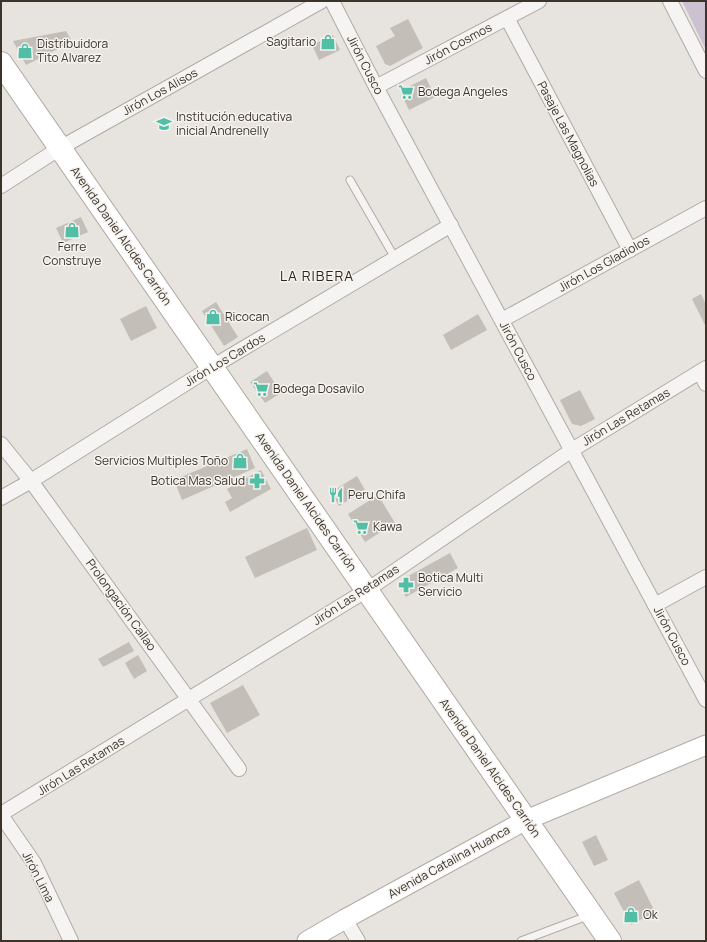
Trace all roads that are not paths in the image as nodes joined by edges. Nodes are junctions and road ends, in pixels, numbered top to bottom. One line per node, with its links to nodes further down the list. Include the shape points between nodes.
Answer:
1 (322, 1): 9 (street, Jirón Los Alisos)
2 (332, 1): 8 (street, Jirón Cusco)
3 (539, 1): 5 (street, Jirón Cosmos)
4 (670, 1): 7 (street)
5 (507, 18): 8 (street, Jirón Cosmos); 14 (street, Pasaje Las Magnolias)
6 (1, 63): 9 (main road, Avenida Daniel Alcides Carrión)
7 (706, 71)
8 (376, 87): 13 (street, Jirón Cusco)
9 (60, 148): 11 (street, Jirón Los Alisos); 17 (main road, Avenida Daniel Alcides Carrión)
10 (350, 180): 15 (lane)
11 (1, 186)
12 (706, 208): 14 (street, Jirón Los Gladiolos)
13 (451, 225): 15 (street, Jirón Los Cardos); 16 (street, Jirón Cusco)
14 (630, 250): 16 (street, Jirón Los Gladiolos)
15 (395, 258): 17 (street, Jirón Los Cardos)
16 (502, 320): 20 (street, Jirón Cusco)
17 (212, 367): 21 (street, Jirón Los Cardos); 24 (main road, Avenida Daniel Alcides Carrión)
18 (704, 375): 20 (street, Jirón Las Retamas)
19 (1, 444): 21 (street, Prolongación Callao)
20 (572, 450): 24 (street, Jirón Las Retamas); 25 (street, Jirón Cusco)
21 (31, 481): 22 (street, Jirón Los Cardos); 26 (street, Prolongación Callao)
22 (1, 498)
23 (706, 578): 25 (street)
24 (367, 590): 26 (street, Jirón Las Retamas); 31 (main road, Avenida Daniel Alcides Carrión)
25 (655, 605): 27 (street, Jirón Cusco)
26 (189, 699): 29 (street, Prolongación Callao); 30 (street, Jirón Las Retamas)
27 (706, 700)
28 (706, 745): 31 (street, Avenida Catalina Huanca)
29 (239, 769)
30 (1, 815): 34 (street, Jirón Lima, via 34,863)
31 (526, 820): 32 (main road, Avenida Daniel Alcides Carrión); 33 (street, Avenida Catalina Huanca)
32 (592, 915): 37 (lane); 38 (main road, Avenida Daniel Alcides Carrión)
33 (345, 919): 35 (street, Avenida Catalina Huanca); 36 (street)
34 (71, 941)
35 (307, 941)
36 (358, 941)
37 (521, 941)
38 (610, 941)

